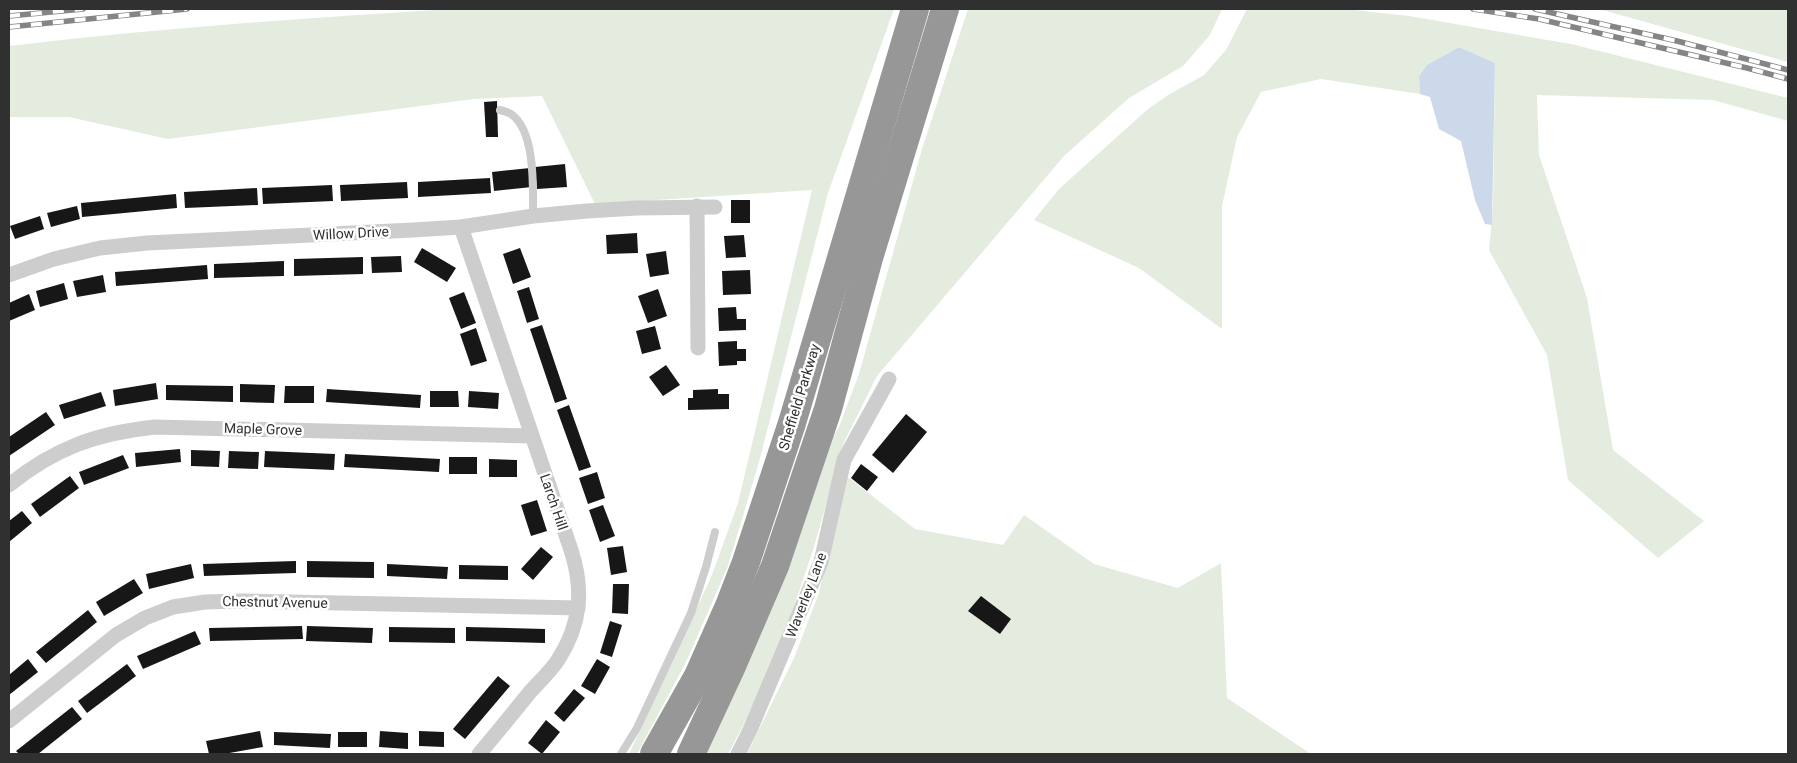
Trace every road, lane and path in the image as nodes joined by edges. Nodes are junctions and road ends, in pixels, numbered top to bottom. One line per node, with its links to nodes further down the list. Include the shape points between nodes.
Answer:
1 (913, 18): 18 (highway, Sheffield Parkway, via 792,423 746,562 698,676)
2 (942, 18): 19 (highway, via 869,258 828,409 775,566)
3 (500, 110): 6 (lane, via 511,114 526,135)
4 (697, 206): 5 (street, Willow Drive); 6 (street, Willow Drive); 9 (street)
5 (715, 207)
6 (533, 216): 7 (street, Willow Drive)
7 (461, 227): 8 (street, Willow Drive, via 147,243 100,248 54,259); 11 (street, Larch Hill)
8 (9, 275)
9 (698, 348)
10 (889, 379): 20 (street, Waverley Lane, via 844,460 821,562)
11 (532, 436): 12 (street, Maple Grove, via 155,427 118,431 78,444 48,458); 14 (street, Larch Hill, via 577,569 580,588)
12 (9, 485)
13 (715, 532): 17 (lane, via 691,613 637,728)
14 (578, 608): 15 (street, Chestnut Avenue, via 240,601 173,607 116,635); 16 (street, Larch Hill, via 572,633 558,660)
15 (9, 721)
16 (478, 754)
17 (621, 754)
18 (654, 754)
19 (691, 754)
20 (738, 754)

